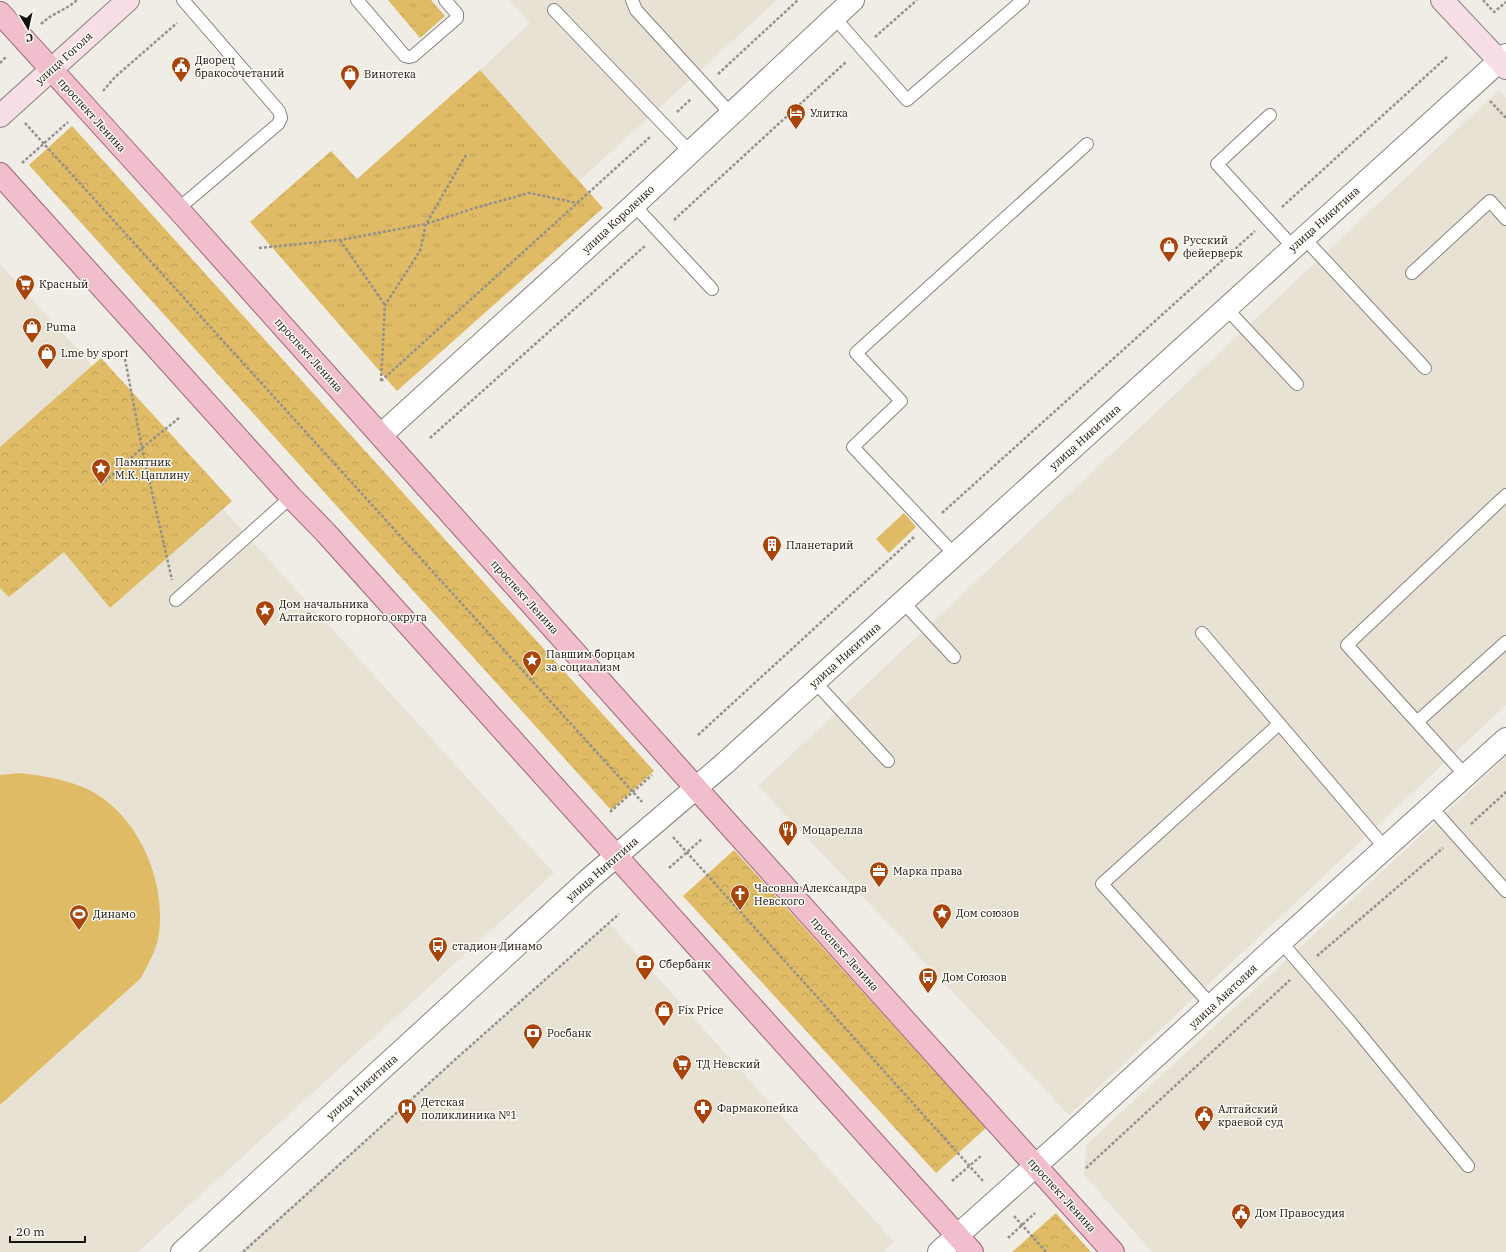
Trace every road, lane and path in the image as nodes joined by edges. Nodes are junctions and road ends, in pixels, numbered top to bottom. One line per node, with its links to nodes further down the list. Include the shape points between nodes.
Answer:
1 (128, 0): 18 (street, улица Гоголя)
2 (183, 0): 32 (lane, via 281,114 278,124)
3 (357, 0): 4 (lane, via 405,56 409,57 457,18 457,14)
4 (445, 0)
5 (632, 0): 19 (lane, via 636,10)
6 (798, 0): 19 (path)
7 (917, 0): 15 (path)
8 (1023, 0): 15 (lane, via 907,100)
9 (1442, 0): 17 (street)
10 (1483, 0): 11 (path, via 1494,12)
11 (1506, 2)
12 (841, 7): 15 (lane); 22 (street, улица Короленко)
13 (554, 10): 25 (lane)
14 (0, 13): 18 (main road, проспект Ленина)
15 (862, 48): 36 (path)
16 (1448, 56): 34 (path)
17 (1504, 62): 38 (street, улица Никитина)
18 (51, 69): 21 (street, улица Гоголя); 32 (main road, проспект Ленина)
19 (704, 86): 22 (lane); 25 (path)
20 (1490, 100): 24 (path)
21 (5, 112): 70 (path)
22 (731, 114): 27 (street, улица Короленко)
23 (1270, 115): 34 (lane, via 1217,164)
24 (1506, 118)
25 (664, 124): 27 (lane); 30 (path)
26 (1087, 144): 54 (lane, via 856,353 901,400 853,447)
27 (690, 152): 31 (street, улица Короленко)
28 (466, 155): 35 (path)
29 (0, 174): 53 (main road)
30 (577, 203): 35 (path, via 529,194); 42 (path, via 381,381)
31 (634, 205): 36 (lane); 48 (street, улица Короленко)
32 (178, 209): 48 (main road, проспект Ленина)
33 (1506, 219): 40 (lane, via 1490,201)
34 (1268, 220): 38 (lane); 54 (path)
35 (426, 224): 37 (path); 42 (path, via 420,251)
36 (660, 232): 41 (lane); 49 (path)
37 (340, 240): 39 (path); 42 (path)
38 (1298, 243): 43 (street, улица Никитина); 45 (lane)
39 (258, 248)
40 (1412, 272)
41 (712, 289)
42 (385, 305)
43 (1226, 308): 46 (lane); 55 (street, улица Никитина)
44 (125, 359): 50 (path)
45 (1425, 368)
46 (1297, 384)
47 (179, 418): 50 (path)
48 (381, 435): 69 (main road, проспект Ленина)
49 (430, 438)
50 (142, 448): 51 (path); 56 (path)
51 (101, 485)
52 (1506, 495): 62 (lane, via 1347,645)
53 (291, 497): 56 (lane); 77 (main road, via 331,538)
54 (928, 525): 55 (lane); 64 (path)
55 (955, 555): 57 (street, улица Никитина)
56 (176, 600)
57 (903, 602): 60 (lane); 61 (street, улица Никитина)
58 (1202, 633): 63 (lane)
59 (1506, 642): 62 (lane)
60 (954, 657)
61 (815, 682): 66 (lane); 69 (street, улица Никитина)
62 (1417, 722): 68 (lane)
63 (1279, 724): 75 (lane); 82 (lane, via 1102,884)
64 (698, 735)
65 (1506, 739): 68 (street, улица Анатолия)
66 (888, 761)
67 (653, 774): 70 (path)
68 (1466, 776): 71 (street, улица Анатолия)
69 (696, 788): 73 (street, улица Никитина); 85 (main road, проспект Ленина)
70 (633, 792): 72 (path); 73 (path)
71 (1431, 807): 75 (street, улица Анатолия); 79 (lane)
72 (610, 812)
73 (658, 820): 76 (path); 77 (street, улица Никитина)
74 (702, 839): 76 (path)
75 (1386, 849): 81 (street, улица Анатолия)
76 (687, 852): 78 (path); 84 (path)
77 (616, 856): 91 (main road); 93 (street, улица Никитина)
78 (669, 868)
79 (1506, 891)
80 (619, 914): 94 (path)
81 (1281, 942): 82 (street, улица Анатолия); 86 (lane)
82 (1212, 1006): 85 (street, улица Анатолия)
83 (982, 1155): 84 (path)
84 (969, 1166): 87 (path); 88 (path)
85 (1036, 1166): 88 (street, улица Анатолия); 98 (main road, проспект Ленина)
86 (1468, 1166)
87 (952, 1181)
88 (999, 1199): 90 (path); 91 (street, улица Анатолия)
89 (1036, 1214): 90 (path)
90 (1022, 1225): 92 (path); 97 (path)
91 (957, 1236): 95 (street, улица Анатолия); 96 (main road)
92 (1008, 1238)
93 (182, 1252)
94 (243, 1252)
95 (939, 1252)
96 (972, 1252)
97 (1046, 1252)
98 (1113, 1252)

